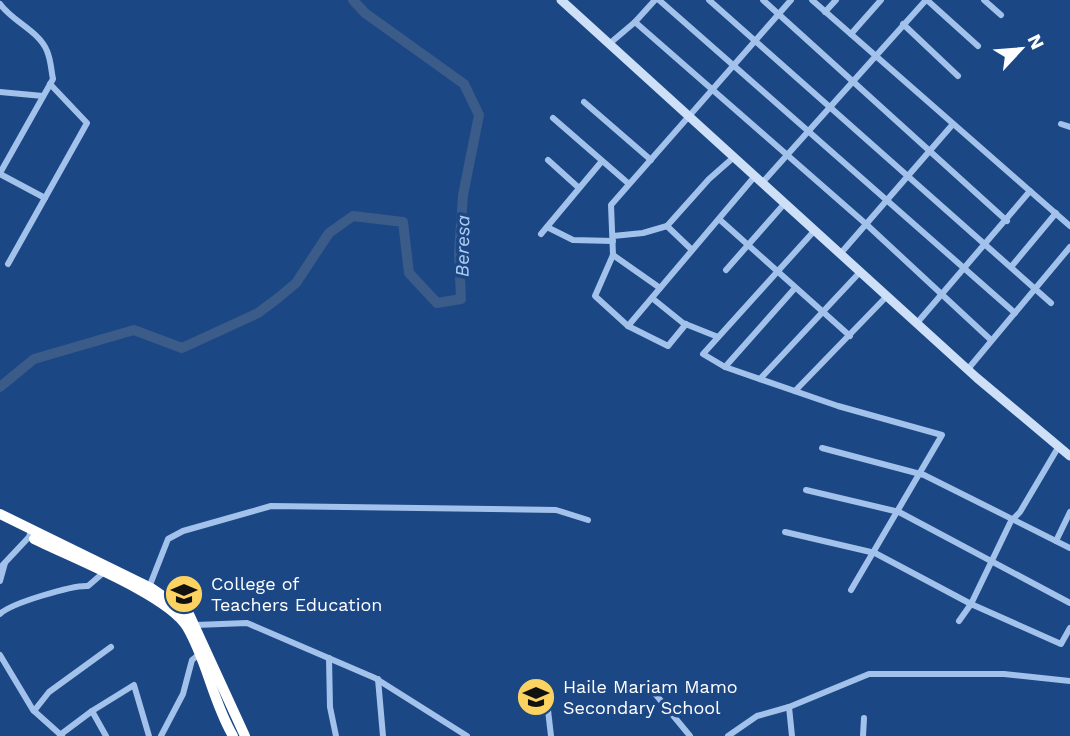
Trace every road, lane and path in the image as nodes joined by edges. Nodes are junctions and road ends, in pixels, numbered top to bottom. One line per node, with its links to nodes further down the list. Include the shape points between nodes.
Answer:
1 (561, 0): 19 (street)
2 (657, 0): 15 (street); 22 (street)
3 (709, 0): 18 (street)
4 (763, 0): 13 (street)
5 (791, 0): 13 (street)
6 (812, 0): 12 (street)
7 (836, 0): 12 (street)
8 (881, 0): 17 (street)
9 (926, 0): 16 (street); 20 (street)
10 (984, 0): 14 (street)
11 (0, 4): 25 (street, via 47,50)
12 (825, 12): 17 (street)
13 (779, 14): 18 (street); 24 (street)
14 (1001, 15)
15 (635, 22): 19 (street); 26 (street)
16 (904, 24): 21 (street); 23 (street)
17 (851, 34): 21 (street)
18 (756, 40): 22 (street); 30 (street)
19 (608, 45): 31 (street)
20 (978, 46)
21 (875, 56): 24 (street); 33 (street)
22 (733, 66): 26 (street); 36 (street)
23 (958, 76)
24 (852, 81): 30 (street); 37 (street)
25 (50, 84): 28 (street); 49 (street, via 87,123)
26 (712, 90): 31 (street); 38 (street)
27 (0, 92): 28 (street)
28 (43, 96): 43 (street)
29 (584, 102): 42 (street)
30 (830, 106): 36 (street); 44 (street)
31 (689, 117): 39 (street); 42 (street)
32 (553, 118): 41 (street)
33 (953, 124): 37 (street); 48 (street)
34 (1061, 124): 35 (street)
35 (1070, 127)
36 (807, 131): 38 (street); 50 (street)
37 (929, 151): 44 (street); 54 (street)
38 (786, 156): 45 (street); 55 (street)
39 (734, 157): 45 (street); 56 (street)
40 (548, 160): 47 (street)
41 (602, 160): 46 (street); 47 (street)
42 (651, 160): 46 (street)
43 (0, 174): 49 (street)
44 (908, 176): 50 (street); 62 (street)
45 (759, 179): 51 (street); 53 (street)
46 (629, 184): 61 (street, via 611,205)
47 (579, 188): 58 (street)
48 (1030, 191): 52 (street); 54 (street)
49 (45, 198): 68 (street)
50 (887, 200): 55 (street); 70 (street)
51 (785, 203): 59 (street); 63 (street)
52 (1056, 213): 57 (street); 69 (street)
53 (719, 219): 63 (street); 65 (street)
54 (1007, 221): 62 (street)
55 (866, 224): 66 (street); 78 (street)
56 (667, 226): 61 (street); 65 (street)
57 (1070, 226)
58 (547, 227): 60 (street); 61 (street, via 573,240)
59 (816, 230): 66 (street); 73 (street)
60 (541, 234)
61 (613, 239): 67 (street)
62 (986, 245): 69 (street); 70 (street)
63 (747, 246): 71 (street); 73 (street)
64 (1070, 247): 76 (street)
65 (692, 250): 74 (street)
66 (841, 253): 72 (street)
67 (613, 256): 74 (street); 85 (street, via 595,296)
68 (8, 264)
69 (1011, 267): 76 (street)
70 (965, 269): 78 (street); 82 (street)
71 (726, 270)
72 (860, 271): 77 (street); 81 (street)
73 (777, 273): 75 (street); 87 (street)
74 (660, 288): 79 (street)
75 (794, 288): 81 (street); 89 (street)
76 (1035, 288): 80 (street); 82 (street)
77 (887, 296): 83 (street); 86 (street)
78 (942, 296): 83 (street); 88 (street)
79 (652, 298): 84 (street); 85 (street)
80 (1051, 303)
81 (823, 313): 86 (street); 91 (street)
82 (1014, 313): 88 (street)
83 (917, 323): 90 (street)
84 (685, 324): 85 (street, via 668,345); 87 (street)
85 (628, 326)
86 (850, 336): 92 (street)
87 (718, 337): 89 (street, via 703,354)
88 (991, 340): 90 (street)
89 (725, 367): 91 (street)
90 (968, 369): 93 (street)
91 (760, 379): 92 (street)
92 (795, 391): 96 (street, via 942,435)
93 (1059, 446): 95 (street); 101 (street)
94 (822, 448): 96 (street)
95 (1070, 456)
96 (921, 474): 98 (street); 101 (street)
97 (806, 490): 98 (street)
98 (899, 512): 108 (street); 109 (street)
99 (1070, 512): 106 (street)
100 (0, 514): 105 (highway)
101 (1013, 519): 106 (street); 109 (street)
102 (588, 520): 114 (street, via 556,510 271,506 168,539)
103 (0, 522): 105 (highway)
104 (785, 532): 108 (street)
105 (30, 533): 110 (street); 111 (highway); 114 (highway)
106 (1056, 541): 107 (street)
107 (1070, 548)
108 (875, 553): 113 (street); 116 (street)
109 (992, 561): 115 (street); 116 (street)
110 (2, 565): 112 (street)
111 (103, 573): 114 (highway); 117 (street, via 88,586 74,585 9,605)
112 (0, 581)
113 (851, 590)
114 (147, 591): 119 (highway, via 179,605); 122 (highway, via 181,618)
115 (1070, 603)
116 (971, 604): 118 (street); 120 (street, via 1061,644)
117 (0, 614)
118 (959, 621)
119 (196, 625): 122 (highway); 124 (street, via 247,623)
120 (1070, 628)
121 (111, 647): 130 (street, via 49,692)
122 (202, 652): 137 (street, via 189,668 184,694); 138 (highway); 139 (highway)
123 (0, 655): 130 (street)
124 (329, 658): 125 (street); 140 (street)
125 (378, 679): 133 (street); 141 (street)
126 (1070, 681): 128 (street, via 1004,674 869,674)
127 (652, 690): 145 (street)
128 (789, 707): 146 (street, via 757,716); 147 (street)
129 (548, 710): 144 (street)
130 (34, 711): 134 (street)
131 (92, 711): 134 (street); 135 (street); 136 (street, via 134,685)
132 (864, 718): 148 (street)
133 (456, 730): 142 (street); 143 (street)
134 (61, 735)
135 (106, 736)
136 (149, 736)
137 (161, 736)
138 (233, 736)
139 (245, 736)
140 (336, 736)
141 (383, 736)
142 (450, 736)
143 (467, 736)
144 (551, 736)
145 (690, 736)
146 (728, 736)
147 (792, 736)
148 (863, 736)

